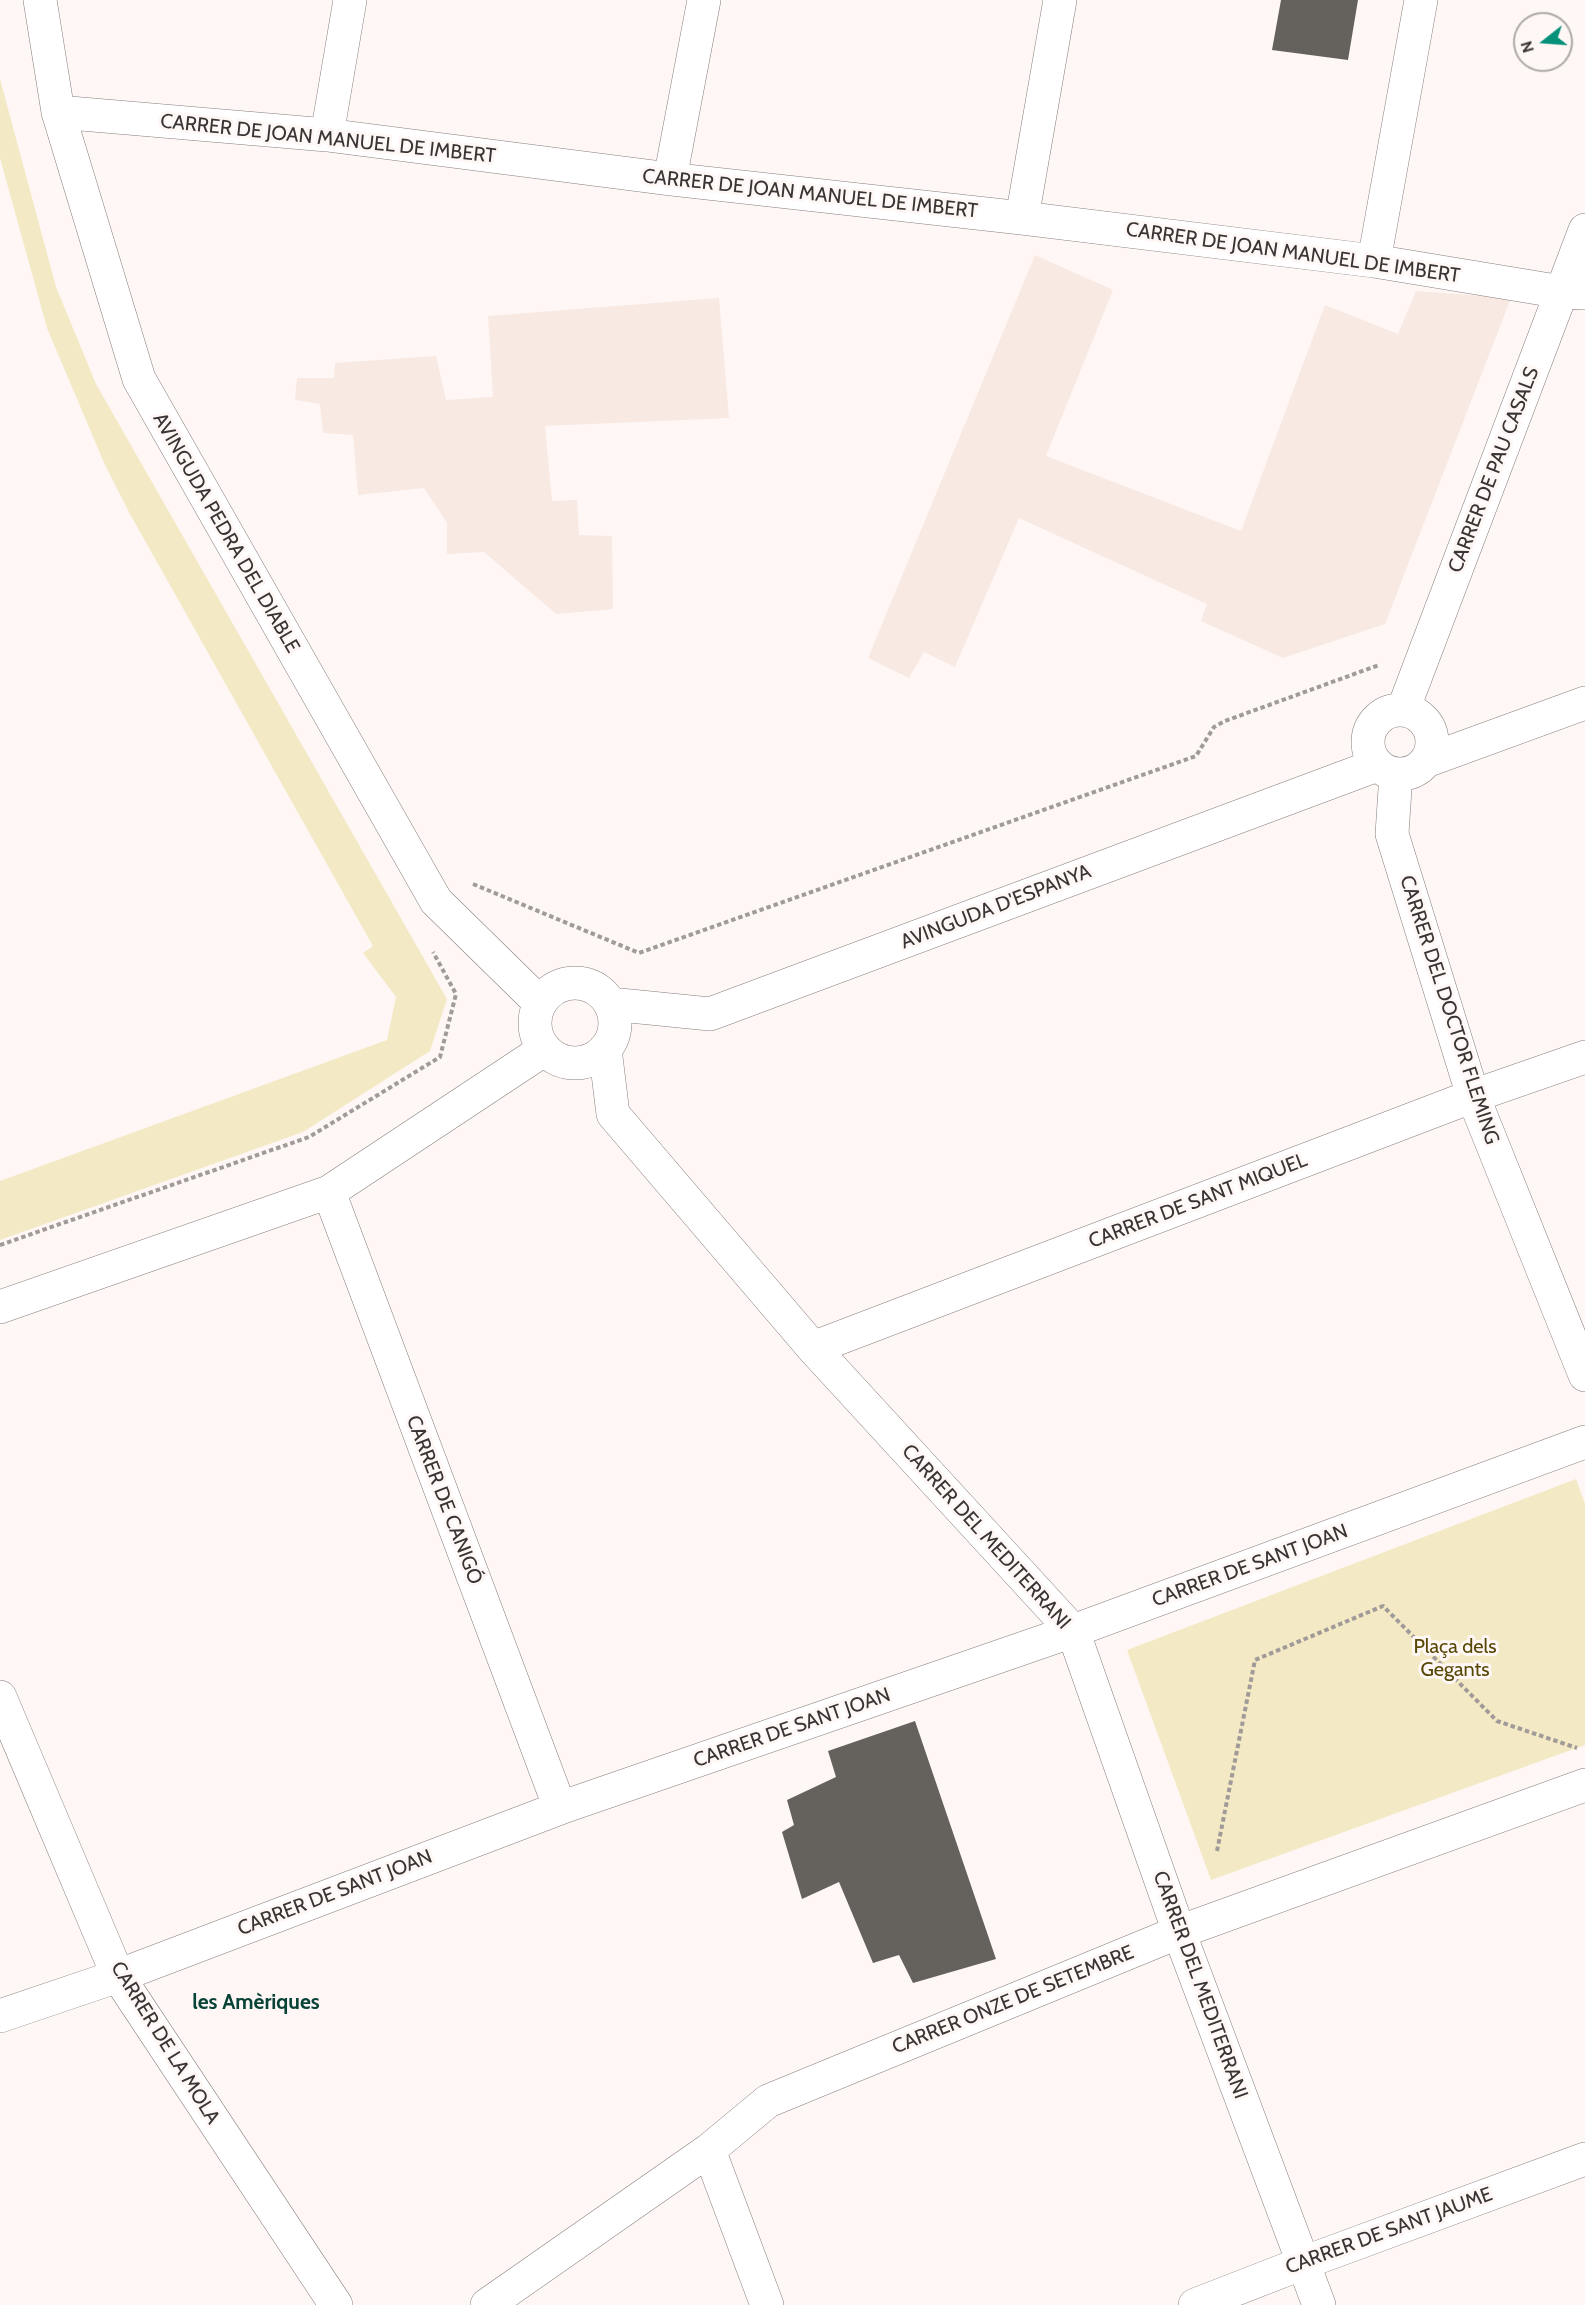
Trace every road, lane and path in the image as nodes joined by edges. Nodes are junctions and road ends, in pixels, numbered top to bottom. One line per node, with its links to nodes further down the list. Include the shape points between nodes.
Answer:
1 (40, 0): 6 (street, AVINGUDA PEDRA DEL DIABLE)
2 (350, 0): 7 (street)
3 (704, 0): 8 (street)
4 (1060, 0): 9 (street)
5 (1421, 0): 11 (street)
6 (58, 112): 7 (street, CARRER DE JOAN MANUEL DE IMBERT); 18 (street, AVINGUDA PEDRA DEL DIABLE, via 139,379)
7 (327, 135): 8 (street, CARRER DE JOAN MANUEL DE IMBERT)
8 (670, 179): 9 (street, CARRER DE JOAN MANUEL DE IMBERT)
9 (1022, 218): 11 (street, CARRER DE JOAN MANUEL DE IMBERT)
10 (1585, 230): 12 (street, CARRER DE PAU CASALS)
11 (1374, 261): 12 (street, CARRER DE JOAN MANUEL DE IMBERT)
12 (1573, 292): 15 (street, CARRER DE PAU CASALS)
13 (1382, 658): 18 (path, via 1379,666 1219,724 1196,756 639,954 472,884)
14 (1585, 703): 16 (street)
15 (1403, 710): 16 (street, via 1414,713 1429,729 1431,751); 17 (street, via 1382,715 1368,733 1370,755)
16 (1426, 761): 17 (street, via 1407,773)
17 (1386, 770): 21 (street, AVINGUDA D'ESPANYA, via 710,1014); 25 (street, CARRER DEL DOCTOR FLEMING, via 1392,834)
18 (436, 902): 20 (street, AVINGUDA PEDRA DEL DIABLE)
19 (428, 944): 27 (path, via 456,994 440,1057 309,1137)
20 (540, 1003): 21 (street, via 549,992 574,983 589,985); 22 (street, via 535,1024)
21 (610, 1004): 23 (street, via 614,1031)
22 (544, 1049): 23 (street, via 555,1058 582,1063); 26 (street)
23 (605, 1049): 29 (street, CARRER DEL MEDITERRANI, via 612,1114)
24 (1585, 1057): 25 (street, CARRER DE SANT MIQUEL)
25 (1473, 1096): 29 (street, CARRER DE SANT MIQUEL); 30 (street, CARRER DEL DOCTOR FLEMING)
26 (328, 1192): 28 (street); 35 (street, CARRER DE CANIGÓ)
27 (0, 1245)
28 (0, 1307)
29 (813, 1348): 32 (street, CARRER DEL MEDITERRANI)
30 (1585, 1375)
31 (1585, 1442): 32 (street, CARRER DE SANT JOAN)
32 (1073, 1631): 35 (street, CARRER DE SANT JOAN); 37 (street, CARRER DEL MEDITERRANI)
33 (0, 1697): 38 (street, CARRER DE LA MOLA)
34 (1583, 1771): 36 (path, via 1577,1748 1497,1721 1383,1606 1255,1660); 37 (street, CARRER ONZE DE SETEMBRE)
35 (560, 1808): 38 (street, CARRER DE SANT JOAN)
36 (1217, 1851)
37 (1179, 1932): 40 (street, CARRER ONZE DE SETEMBRE, via 768,2101); 42 (street, CARRER DEL MEDITERRANI)
38 (118, 1976): 39 (street, CARRER DE SANT JOAN); 43 (street, CARRER DE LA MOLA)
39 (0, 2016)
40 (709, 2150): 44 (street, CARRER ONZE DE SETEMBRE); 45 (street)
41 (1585, 2159): 42 (street, CARRER DE SANT JAUME)
42 (1303, 2262): 46 (street, CARRER DE SANT JAUME); 47 (street, CARRER DEL MEDITERRANI)
43 (336, 2305)
44 (488, 2305)
45 (767, 2305)
46 (1195, 2305)
47 (1319, 2305)

